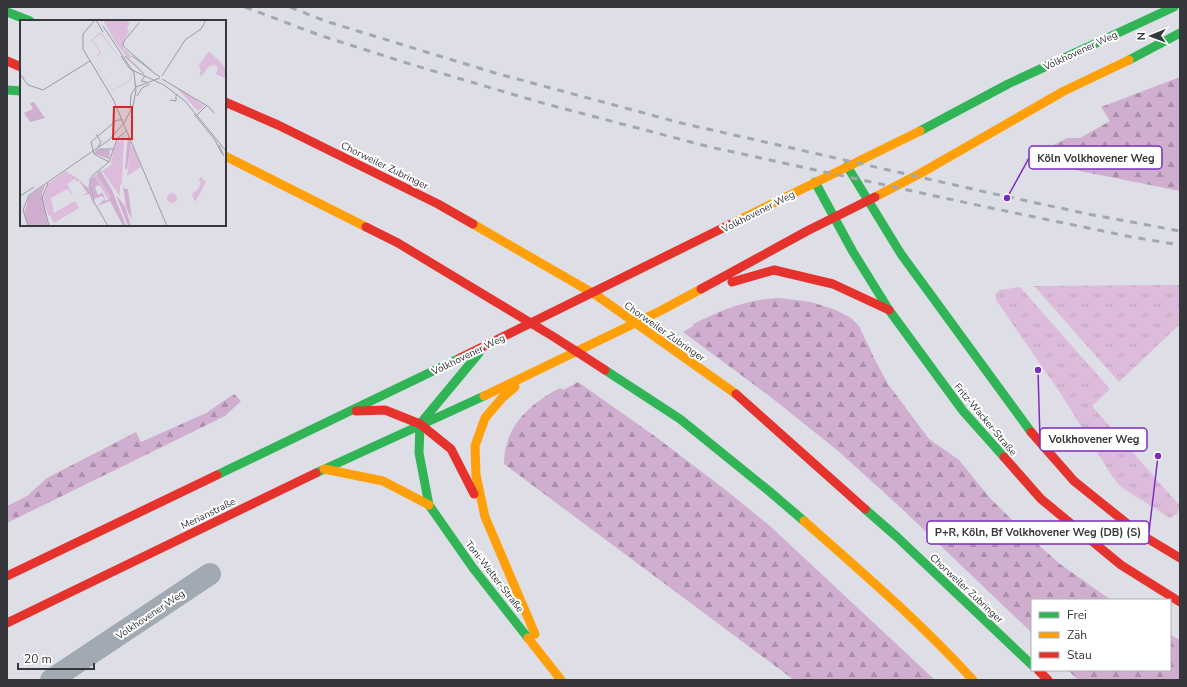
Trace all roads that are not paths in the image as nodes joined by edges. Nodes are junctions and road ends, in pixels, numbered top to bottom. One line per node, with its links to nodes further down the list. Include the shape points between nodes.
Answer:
1 (1174, 7): 11 (main road, Volkhovener Weg, via 1015,81)
2 (7, 12): 3 (main road)
3 (27, 20)
4 (1180, 32): 13 (main road, via 1064,91 920,173)
5 (7, 61): 6 (main road)
6 (20, 66)
7 (7, 90): 8 (main road)
8 (20, 92)
9 (226, 102): 30 (main road, Chorweiler Zubringer, via 278,125 438,204 602,300 731,390 897,537)
10 (226, 157): 34 (main road, via 398,243 554,337 680,419 769,490 854,565 949,654)
11 (847, 166): 12 (main road, Volkhovener Weg); 13 (main road)
12 (815, 182): 14 (main road, Fritz-Wacker-Straße); 17 (main road, Volkhovener Weg)
13 (867, 200): 14 (main road); 24 (main road, via 901,254 1035,438 1074,481 1140,534)
14 (834, 217): 15 (main road); 16 (main road, Fritz-Wacker-Straße)
15 (700, 290): 16 (main road, via 774,270 833,284); 18 (main road)
16 (889, 310): 27 (main road, Fritz-Wacker-Straße, via 963,411 1041,499 1121,565)
17 (483, 347): 19 (main road, Volkhovener Weg); 20 (main road)
18 (527, 376): 20 (main road); 23 (main road, Toni-Welter-Straße, via 484,418 475,446 476,475)
19 (348, 412): 20 (main road, Toni-Welter-Straße, via 385,410); 26 (main road)
20 (420, 424): 21 (main road, Merianstraße); 22 (main road, Toni-Welter-Straße, via 419,452); 23 (main road, Toni-Welter-Straße, via 451,449)
21 (324, 469): 22 (main road, Toni-Welter-Straße, via 384,481); 28 (main road, Merianstraße)
22 (429, 505): 29 (main road, Toni-Welter-Straße, via 473,568)
23 (485, 517): 29 (main road, Toni-Welter-Straße)
24 (1180, 558)
25 (210, 574): 32 (street, Volkhovener Weg)
26 (7, 576)
27 (1180, 602)
28 (7, 623)
29 (546, 659): 33 (main road, Toni-Welter-Straße)
30 (1031, 664)
31 (1039, 671): 35 (main road)
32 (51, 680)
33 (561, 680)
34 (973, 680)
35 (1048, 680)

